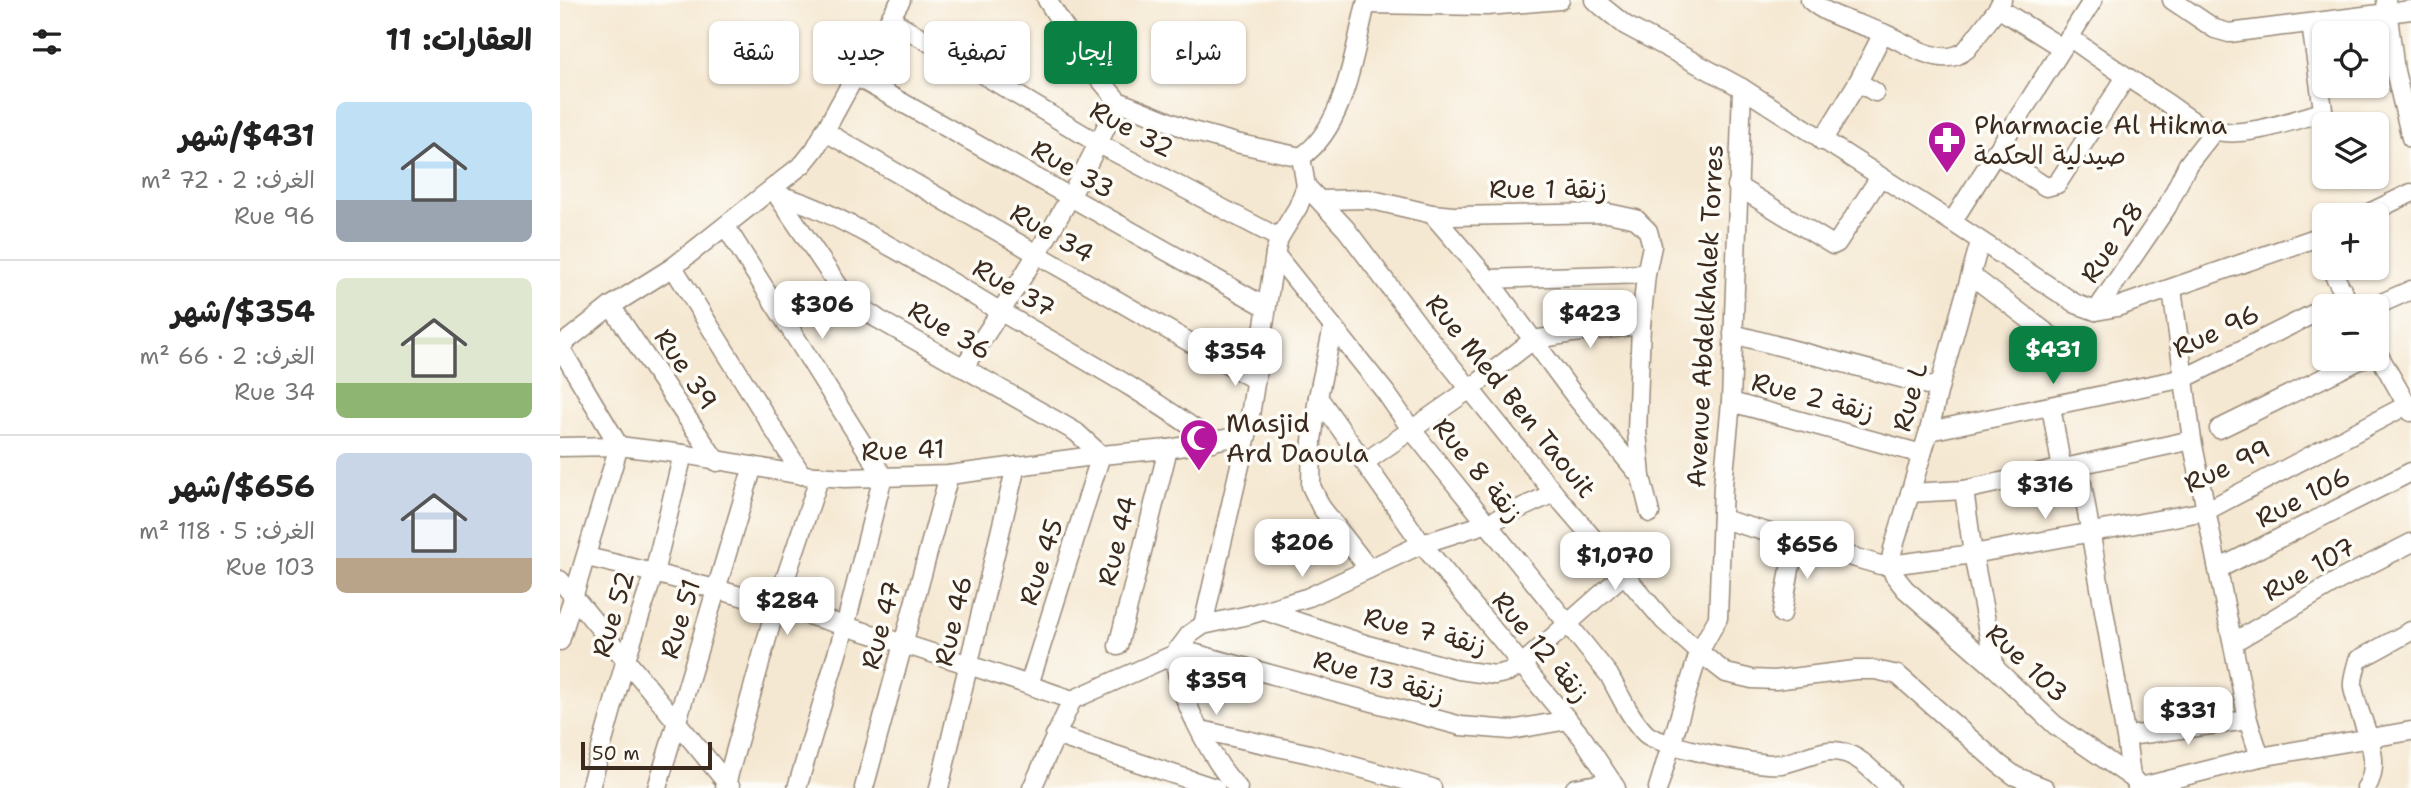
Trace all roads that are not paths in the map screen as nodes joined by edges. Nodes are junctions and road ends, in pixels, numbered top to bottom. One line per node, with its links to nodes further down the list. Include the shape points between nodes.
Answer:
1 (901, 0): 12 (street)
2 (1047, 0): 22 (street, via 1088,66)
3 (1560, 0): 8 (street, via 1487,6)
4 (1594, 0): 20 (street, via 1625,25)
5 (1810, 0): 14 (street)
6 (2092, 0): 15 (street)
7 (2172, 0): 13 (street, via 2222,32)
8 (1367, 2): 31 (street, via 1340,102 1318,142)
9 (2000, 4): 14 (street, via 1966,49 1955,56 1924,53); 15 (street)
10 (2386, 7): 11 (street); 13 (street); 27 (street)
11 (2411, 10)
12 (890, 19): 29 (street, Rue 32)
13 (2311, 24): 23 (street)
14 (1883, 33): 17 (street)
15 (2065, 42): 16 (street); 30 (street)
16 (2126, 77): 26 (street); 30 (street, via 2057,184 2046,187)
17 (1858, 82): 21 (street); 28 (street)
18 (850, 84): 25 (street)
19 (869, 84): 37 (street, Rue 33)
20 (1741, 88): 28 (street); 34 (street, Avenue Abdelkhalek Torres)
21 (1875, 92)
22 (1118, 101): 29 (street); 31 (street, via 1192,131)
23 (2323, 112)
24 (2312, 120): 26 (street)
25 (824, 131): 35 (street, via 815,149); 46 (street, Rue 34)
26 (2214, 131): 56 (street, Rue 28, via 2188,164 2167,207)
27 (2411, 138)
28 (1822, 141): 32 (street)
29 (1099, 144): 37 (street); 45 (street, Rue 32)
30 (1994, 153): 41 (street)
31 (1301, 157): 33 (street)
32 (1880, 177): 34 (street, via 1833,245); 41 (street)
33 (1306, 186): 38 (street, Rue Med Ben Taouit); 45 (street)
34 (1737, 186): 61 (street, Avenue Abdelkhalek Torres)
35 (777, 192): 42 (street); 57 (street, Rue 37, via 890,245); 65 (street, Rue 36, via 852,301)
36 (2411, 193): 39 (street)
37 (1069, 198): 46 (street); 55 (street, Rue 33)
38 (1321, 200): 40 (street, Rue 1 زنقة, via 1368,199); 71 (street, Rue Med Ben Taouit)
39 (2389, 204)
40 (1432, 214): 48 (street, Rue 1 زنقة, via 1608,213 1636,219 1652,241); 50 (street)
41 (1952, 222): 44 (street)
42 (726, 227): 47 (street); 96 (street)
43 (2312, 239): 51 (street)
44 (1980, 242): 49 (street, Rue L); 56 (street, via 2076,304)
45 (1277, 246): 55 (street); 60 (street, Rue 8 زنقة)
46 (1035, 254): 57 (street); 69 (street, Rue 34)
47 (673, 267): 54 (street); 94 (street)
48 (1646, 274): 50 (street); 59 (street)
49 (1972, 276): 64 (street); 70 (street, Rue L)
50 (1488, 279): 62 (street)
51 (2172, 289): 56 (street); 68 (street)
52 (2411, 290): 53 (street)
53 (2389, 300)
54 (611, 306): 63 (street); 88 (street, Rue 39)
55 (1266, 307): 69 (street)
56 (2096, 311)
57 (1001, 312): 65 (street); 81 (street, Rue 37, via 1171,411)
58 (2312, 314): 68 (street, Rue 96)
59 (1641, 325): 62 (street); 97 (street, via 1637,449)
60 (1334, 327): 72 (street); 76 (street, Rue 8 زنقة)
61 (1733, 334): 70 (street); 73 (street, Avenue Abdelkhalek Torres)
62 (1533, 340): 71 (street); 97 (street)
63 (560, 346): 82 (street)
64 (2077, 355)
65 (963, 368): 87 (street, Rue 36, via 1076,432)
66 (2337, 371): 77 (street)
67 (2388, 371): 75 (street)
68 (2185, 378): 74 (street, Rue 96); 80 (street)
69 (1255, 380): 79 (street)
70 (1939, 388): 78 (street, Rue L)
71 (1470, 389): 76 (street); 99 (street, Rue Med Ben Taouit)
72 (1318, 397): 89 (street, Rue 12 زنقة); 112 (street, via 1311,486 1321,507)
73 (1731, 402): 86 (street, Rue 2 زنقة); 103 (street, Avenue Abdelkhalek Torres)
74 (2051, 406): 78 (street, Rue 96); 92 (street)
75 (2409, 408): 101 (street, Rue 99)
76 (1411, 429): 89 (street); 104 (street, Rue 8 زنقة)
77 (2219, 429)
78 (1929, 431): 86 (street, Rue L)
79 (1247, 435): 81 (street, Rue 41); 123 (street)
80 (2192, 440): 92 (street); 101 (street)
81 (1213, 442): 84 (street, Rue 41)
82 (620, 446): 83 (street, Rue 41); 85 (street, Rue 41); 110 (street)
83 (560, 447)
84 (1168, 449): 87 (street, Rue 41); 129 (street, Rue 44)
85 (683, 454): 88 (street, Rue 41); 114 (street, Rue 52)
86 (1922, 454): 100 (street, Rue L)
87 (1101, 455): 91 (street, Rue 41); 136 (street, Rue 45)
88 (718, 462): 90 (street, Rue 41)
89 (1365, 462): 108 (street, Rue 12 زنقة)
90 (753, 466): 94 (street, Rue 41); 117 (street, Rue 51)
91 (1016, 466): 95 (street, Rue 41); 134 (street, Rue 46)
92 (2071, 468): 98 (street); 105 (street)
93 (2411, 472): 113 (street, Rue 106)
94 (811, 475): 96 (street, Rue 41); 119 (street)
95 (949, 475): 96 (street, Rue 41); 128 (street, Rue 47)
96 (883, 476): 124 (street)
97 (1641, 477): 102 (street)
98 (1964, 490): 100 (street); 109 (street)
99 (1554, 493): 104 (street); 115 (street, Rue Med Ben Taouit)
100 (1910, 493): 111 (street, Rue L)
101 (2206, 510): 105 (street, Rue 99); 113 (street)
102 (1650, 513)
103 (1722, 519): 106 (street, Rue 99); 131 (street, Avenue Abdelkhalek Torres, via 1718,618)
104 (1488, 523): 108 (street); 122 (street, Rue 8 زنقة)
105 (2091, 532): 109 (street, Rue 99); 145 (street)
106 (1795, 541): 111 (street, Rue 99); 121 (street)
107 (2411, 543): 127 (street, Rue 107)
108 (1422, 544): 112 (street); 133 (street, Rue 12 زنقة)
109 (1973, 554): 111 (street, Rue 99); 135 (street)
110 (587, 557): 114 (street); 118 (street)
111 (1890, 565): 135 (street, Rue 103, via 1905,589)
112 (1369, 569): 120 (street)
113 (2218, 569): 127 (street)
114 (654, 573): 117 (street); 132 (street, Rue 52)
115 (1624, 574): 122 (street, Rue 7 زنقة); 131 (street, Rue Med Ben Taouit, via 1664,621)
116 (560, 579): 118 (street)
117 (718, 589): 119 (street); 140 (street, Rue 51)
118 (573, 597): 126 (street); 132 (street)
119 (776, 606): 124 (street); 150 (street)
120 (1265, 611): 123 (street); 133 (street, Rue 7 زنقة, via 1459,670 1495,675)
121 (1782, 614)
122 (1568, 623): 133 (street, Rue 7 زنقة); 146 (street, Rue 8 زنقة, via 1648,736)
123 (1203, 625): 130 (street)
124 (845, 627): 128 (street); 153 (street)
125 (2411, 631): 144 (street, via 2358,660 2353,685)
126 (560, 641)
127 (2234, 642): 139 (street)
128 (903, 645): 134 (street); 154 (street, Rue 47)
129 (1118, 646)
130 (1176, 651): 137 (street); 138 (street, Rue 13 زنقة, via 1461,726 1511,730); 141 (street, via 1174,669)
131 (1699, 652): 146 (street, Avenue Abdelkhalek Torres); 163 (street, Rue Med Ben Taouit, via 1726,673 1752,680 1855,670 1898,675 1999,764)
132 (626, 659): 140 (street); 151 (street, Rue 52)
133 (1521, 665): 138 (street, Rue 12 زنقة)
134 (970, 666): 136 (street); 155 (street, Rue 46)
135 (1995, 668): 148 (street, Rue 103, via 2055,724)
136 (1029, 685): 137 (street)
137 (1072, 700): 143 (street)
138 (1568, 720): 149 (street, Rue 12 زنقة)
139 (2248, 720): 145 (street, via 2136,735); 147 (street)
140 (676, 723): 150 (street); 152 (street, Rue 51)
141 (1200, 730): 158 (street); 159 (street)
142 (2411, 732): 144 (street)
143 (1055, 735): 156 (street); 157 (street)
144 (2368, 740): 147 (street); 164 (street, via 2375,759)
145 (2127, 744): 148 (street)
146 (1670, 745): 161 (street, Avenue Abdelkhalek Torres); 162 (street, Rue 8 زنقة, via 1779,765 1825,752 1844,752 1868,766)
147 (2260, 757): 148 (street)
148 (2147, 784)
149 (1613, 785): 160 (street)
150 (727, 786)
151 (590, 788)
152 (657, 788)
153 (797, 788)
154 (864, 788)
155 (939, 788)
156 (1032, 788)
157 (1215, 788)
158 (1238, 788)
159 (1432, 788)
160 (1575, 788)
161 (1658, 788)
162 (1890, 788)
163 (2045, 788)
164 (2366, 788)

